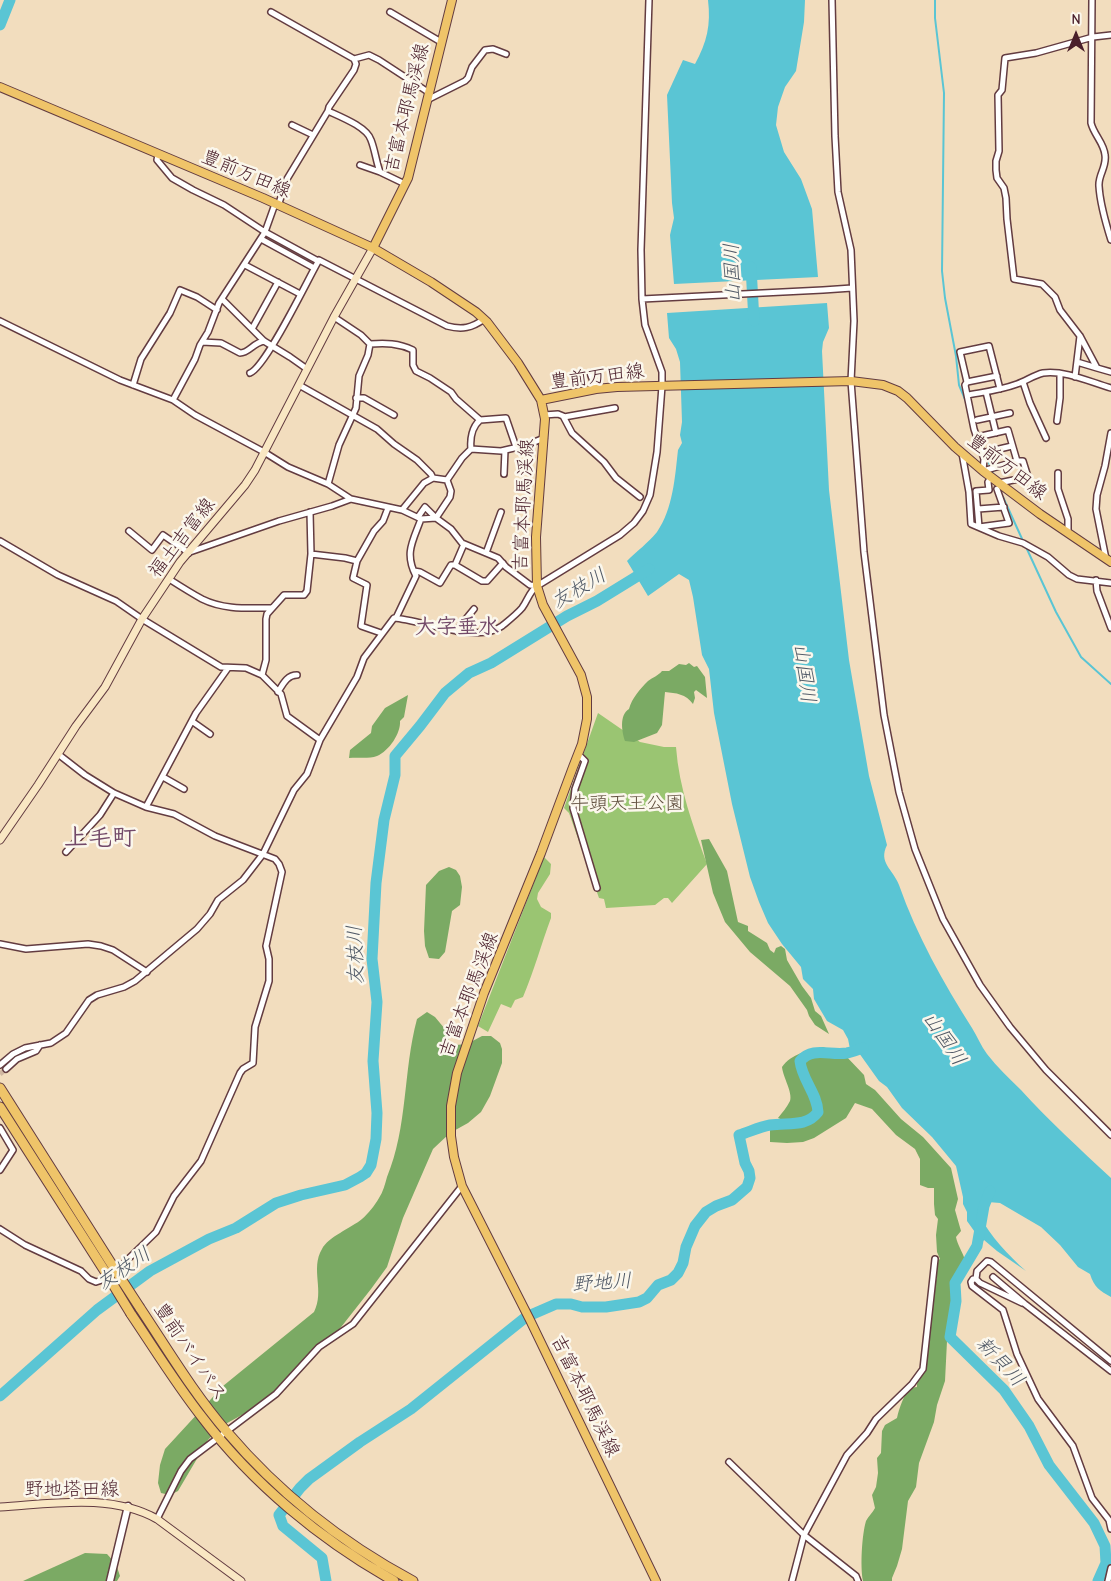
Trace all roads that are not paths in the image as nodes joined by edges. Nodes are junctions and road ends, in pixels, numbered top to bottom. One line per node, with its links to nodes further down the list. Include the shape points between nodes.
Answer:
1 (452, 0): 9 (main road, 吉富本耶馬渓線)
2 (648, 0): 33 (street)
3 (832, 0): 31 (street, via 838,192 850,250)
4 (1092, 0): 8 (street)
5 (271, 12): 11 (street)
6 (390, 12): 9 (street)
7 (1111, 35): 8 (street)
8 (1093, 37): 24 (street, via 1091,123 1105,155 1099,185); 40 (street, via 1005,58 1002,90 998,95 996,170 1006,198 1014,279 1042,284 1055,297 1060,310)
9 (441, 42): 13 (main road, 吉富本耶馬渓線)
10 (506, 54): 13 (street, via 485,50 465,81)
11 (354, 59): 13 (street, via 370,55); 14 (street, via 354,70)
12 (0, 87): 17 (main road, 豊前万田線)
13 (427, 96): 20 (main road, 吉富本耶馬渓線)
14 (328, 111): 16 (street); 19 (street, via 359,126 371,138)
15 (292, 125): 16 (street)
16 (313, 135): 21 (street, via 287,179)
17 (158, 155): 21 (main road, 豊前万田線); 22 (street, via 157,160 172,178 224,205)
18 (360, 165): 19 (street)
19 (380, 172): 20 (street)
20 (405, 184): 25 (main road, 吉富本耶馬渓線)
21 (277, 205): 22 (street); 25 (main road, 豊前万田線)
22 (265, 232): 23 (street); 26 (street)
23 (260, 240): 27 (street); 28 (street)
24 (1111, 240)
25 (373, 248): 29 (main road, 福土吉富線); 37 (main road, 豊前万田線, via 431,282)
26 (318, 261): 28 (street); 29 (street)
27 (245, 265): 30 (street); 34 (street)
28 (314, 268): 32 (street)
29 (356, 280): 36 (main road, 福土吉富線); 37 (street, via 448,326 466,328)
30 (278, 282): 32 (street); 39 (street)
31 (852, 288): 33 (street); 54 (street, via 854,321)
32 (300, 294): 44 (street)
33 (642, 299): 59 (street, via 645,325)
34 (223, 300): 35 (street); 39 (street)
35 (217, 310): 42 (street); 57 (street, via 180,290 170,313 141,358)
36 (334, 317): 43 (street); 47 (main road, 福土吉富線)
37 (484, 319): 67 (main road, 豊前万田線)
38 (0, 321): 57 (street)
39 (252, 329): 41 (street)
40 (1080, 336): 45 (street); 46 (street)
41 (264, 341): 42 (street, via 244,353 221,343); 44 (street)
42 (202, 342): 66 (street)
43 (370, 344): 65 (street, via 358,376); 75 (street, via 401,344 413,350 416,371 451,392)
44 (271, 347): 47 (street); 49 (street)
45 (1076, 362): 46 (street); 53 (street)
46 (1097, 368): 48 (street)
47 (307, 369): 58 (main road, 福土吉富線)
48 (1111, 372)
49 (250, 373)
50 (590, 373): 61 (street)
51 (1060, 375): 53 (street); 56 (street, via 1041,374); 77 (street)
52 (997, 376): 55 (street); 55 (street, via 989,346 960,352); 62 (street)
53 (1076, 377): 60 (street)
54 (848, 381): 59 (main road, 豊前万田線); 88 (main road, 豊前万田線, via 883,385 898,391); 159 (street, via 884,715 915,849 943,919 980,985 1046,1070)
55 (967, 382): 64 (street)
56 (1023, 382): 62 (street); 82 (street)
57 (132, 385): 66 (street)
58 (299, 385): 70 (street); 87 (main road, 福土吉富線)
59 (665, 386): 61 (main road, 豊前万田線); 126 (street, via 650,495 643,511 620,535)
60 (1111, 388)
61 (596, 389): 67 (main road, 豊前万田線)
62 (1000, 389): 63 (street)
63 (986, 392): 64 (street); 74 (street)
64 (968, 395): 80 (street)
65 (356, 398): 70 (street); 71 (street, via 364,398)
66 (173, 400): 87 (street)
67 (541, 400): 72 (main road, 吉富本耶馬渓線)
68 (615, 408): 73 (street)
69 (1010, 413): 74 (street)
70 (352, 415): 95 (street, via 377,429 417,460); 97 (street)
71 (394, 415)
72 (544, 415): 73 (street); 81 (main road, 吉富本耶馬渓線)
73 (564, 417): 100 (street, via 572,432 616,478)
74 (992, 417): 76 (street); 78 (street)
75 (480, 420): 84 (street, via 506,418); 85 (street, via 470,441)
76 (978, 420)
77 (1057, 421)
78 (996, 433): 80 (street); 83 (street, via 1008,430)
79 (1111, 433): 119 (street, via 1096,509)
80 (977, 437): 89 (street)
81 (544, 438): 84 (street); 126 (main road, 吉富本耶馬渓線, via 536,537)
82 (1046, 438)
83 (1012, 446): 89 (street); 90 (street)
84 (516, 447): 86 (street)
85 (471, 449): 86 (street); 96 (street)
86 (505, 450): 93 (street)
87 (264, 452): 97 (street, via 288,467); 115 (main road, 福土吉富線, via 244,485)
88 (962, 453): 91 (main road, 豊前万田線); 110 (street, via 971,524)
89 (982, 453): 91 (street)
90 (1017, 461): 91 (street); 98 (street, via 1024,461 1028,477)
91 (983, 471): 94 (main road, 豊前万田線)
92 (1058, 472): 112 (street, via 1058,489 1068,519)
93 (504, 474)
94 (991, 477): 98 (main road, 豊前万田線); 99 (street)
95 (433, 478): 96 (street); 105 (street, via 424,483)
96 (447, 480): 109 (street, via 450,497)
97 (328, 484): 101 (street)
98 (998, 486): 99 (street); 102 (street); 112 (main road, 豊前万田線, via 1006,488)
99 (989, 490): 104 (street, via 976,491)
100 (640, 497)
101 (350, 499): 103 (street); 106 (street)
102 (1004, 507): 104 (street); 110 (street, via 1009,523)
103 (388, 508): 105 (street); 118 (street)
104 (978, 509): 110 (street)
105 (402, 510): 108 (street)
106 (310, 512): 115 (street); 117 (street)
107 (501, 512): 116 (street)
108 (420, 518): 109 (street); 109 (street, via 425,507); 122 (street, via 409,559)
109 (436, 518): 114 (street)
110 (979, 527): 124 (street, via 1048,556 1077,579)
111 (129, 531): 115 (street, via 152,550 162,535)
112 (1068, 532): 119 (main road, 豊前万田線)
113 (0, 541): 130 (street, via 58,574 116,601)
114 (464, 544): 116 (street); 121 (street)
115 (189, 552): 123 (main road, 福土吉富線)
116 (486, 553): 120 (street)
117 (311, 554): 118 (street); 127 (street, via 307,592 304,595 284,595)
118 (358, 561): 133 (street, via 353,578 367,585 361,626)
119 (1109, 561)
120 (503, 563): 121 (street, via 488,581 482,581); 126 (street, via 530,585)
121 (454, 565): 122 (street, via 440,584)
122 (414, 571): 129 (street, via 416,576)
123 (169, 579): 127 (street, via 219,606); 130 (main road, 福土吉富線)
124 (1096, 580): 125 (street); 131 (street)
125 (1111, 583)
126 (537, 586): 132 (street, via 522,608 495,631); 142 (main road, 吉富本耶馬渓線, via 543,605 584,682 588,705)
127 (271, 608): 135 (street, via 266,619 266,660)
128 (474, 609): 132 (street)
129 (396, 618): 132 (street); 133 (street)
130 (142, 619): 134 (street, via 221,667); 141 (main road, 福土吉富線, via 105,686)
131 (1111, 628)
132 (456, 631)
133 (381, 633): 140 (street)
134 (228, 668): 135 (street, via 246,668); 138 (street)
135 (262, 675): 137 (street)
136 (297, 675): 137 (street, via 289,677)
137 (278, 692): 140 (street, via 287,716)
138 (193, 722): 139 (street); 143 (street)
139 (210, 734)
140 (320, 740): 149 (street, via 307,774 294,790)
141 (58, 754): 145 (street); 147 (main road, 福土吉富線)
142 (578, 754): 150 (street, via 585,761 575,789 574,808); 161 (main road, 吉富本耶馬渓線, via 456,1073 451,1136)
143 (162, 777): 144 (street); 146 (street)
144 (184, 789)
145 (114, 793): 146 (street); 148 (street, via 100,815)
146 (146, 807): 149 (street, via 174,814 215,836)
147 (0, 840)
148 (66, 852)
149 (263, 854): 152 (street, via 243,880 218,900 197,929); 162 (street, via 275,859 282,872 266,946 269,981 255,1027 253,1062 240,1073 201,1161 174,1196 156,1232 122,1265 96,1282)
150 (597, 888)
151 (0, 944): 152 (street, via 26,949 88,944 101,946)
152 (147, 972): 153 (street, via 124,987 89,1000 66,1033 51,1043)
153 (40, 1045): 154 (street, via 13,1054); 155 (street, via 36,1051 17,1059)
154 (0, 1065)
155 (6, 1069)
156 (0, 1088): 164 (highway, 豊前バイパス)
157 (0, 1106): 164 (highway, 豊前バイパス)
158 (0, 1128): 160 (street, via 13,1150)
159 (1111, 1135)
160 (0, 1170)
161 (462, 1186): 170 (street, via 353,1324 319,1347 276,1394); 182 (main road, 吉富本耶馬渓線)
162 (0, 1229)
163 (935, 1259): 176 (street, via 923,1369 847,1455)
164 (110, 1270): 170 (highway, 豊前バイパス, bridge, via 140,1308); 170 (highway, 豊前バイパス, bridge, via 131,1314 171,1374 201,1417)
165 (993, 1277): 167 (street)
166 (976, 1279): 167 (street); 168 (street, via 977,1271 987,1261 990,1262); 175 (street, via 971,1282 975,1290 1003,1310 1017,1354 1038,1399 1073,1446 1092,1498 1109,1520)
167 (1024, 1304): 169 (street)
168 (1111, 1361)
169 (1111, 1371)
170 (222, 1434): 174 (street, via 190,1459); 180 (highway, 豊前バイパス, via 259,1481 298,1515 353,1556); 181 (highway, 豊前バイパス, via 297,1503 358,1549)
171 (729, 1462): 176 (street)
172 (128, 1506): 173 (main road, 野地塔田線, via 74,1503); 174 (main road, 野地塔田線); 178 (street)
173 (0, 1507)
174 (157, 1519): 179 (main road, 野地塔田線)
175 (1111, 1529)
176 (804, 1535): 183 (street); 184 (street, via 856,1576)
177 (1111, 1568): 185 (street)
178 (110, 1581)
179 (241, 1581)
180 (394, 1581)
181 (413, 1581)
182 (656, 1581)
183 (792, 1581)
184 (858, 1581)
185 (1108, 1581)

